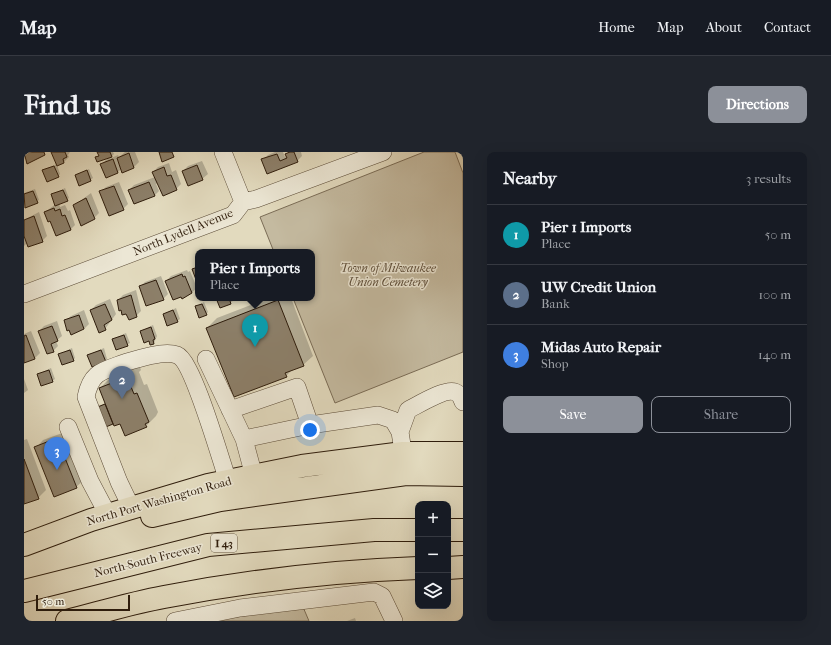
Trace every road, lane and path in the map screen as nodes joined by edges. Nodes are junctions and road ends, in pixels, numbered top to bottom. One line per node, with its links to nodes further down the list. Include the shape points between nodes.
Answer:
1 (223, 152): 3 (street)
2 (383, 152): 3 (street, North Lydell Avenue)
3 (243, 202): 4 (street, North Lydell Avenue, via 232,215)
4 (24, 294)
5 (206, 359): 7 (street)
6 (463, 402): 10 (street, via 460,394 454,391 443,393 408,410)
7 (230, 410): 8 (street, via 297,387); 11 (street)
8 (310, 425): 10 (street, via 378,415 393,420); 11 (street)
9 (68, 427): 18 (street, via 90,481)
10 (400, 432): 13 (street)
11 (244, 439): 15 (street)
12 (463, 453): 13 (main road, North Port Washington Road)
13 (405, 464): 14 (main road, North Port Washington Road); 15 (main road, North Port Washington Road, via 302,466); 23 (main road, North Port Washington Road, via 288,490 191,506 121,524)
14 (463, 475)
15 (254, 476): 16 (main road, North Port Washington Road)
16 (228, 481): 17 (main road, North Port Washington Road); 17 (street, via 210,423 186,364 179,356 169,354 132,360 95,376 86,396)
17 (131, 507): 18 (main road, North Port Washington Road)
18 (108, 515): 22 (main road, North Port Washington Road)
19 (415, 530): 27 (main road, North-South Freeway / I 43, via 374,530 208,545)
20 (451, 530): 21 (main road)
21 (463, 530)
22 (24, 545)
23 (24, 560)
24 (463, 567): 26 (main road)
25 (415, 568): 28 (main road, via 273,579 162,597)
26 (451, 568)
27 (24, 591)
28 (66, 621)
29 (175, 621): 30 (street, via 216,612 367,592 380,594)
30 (394, 621)

